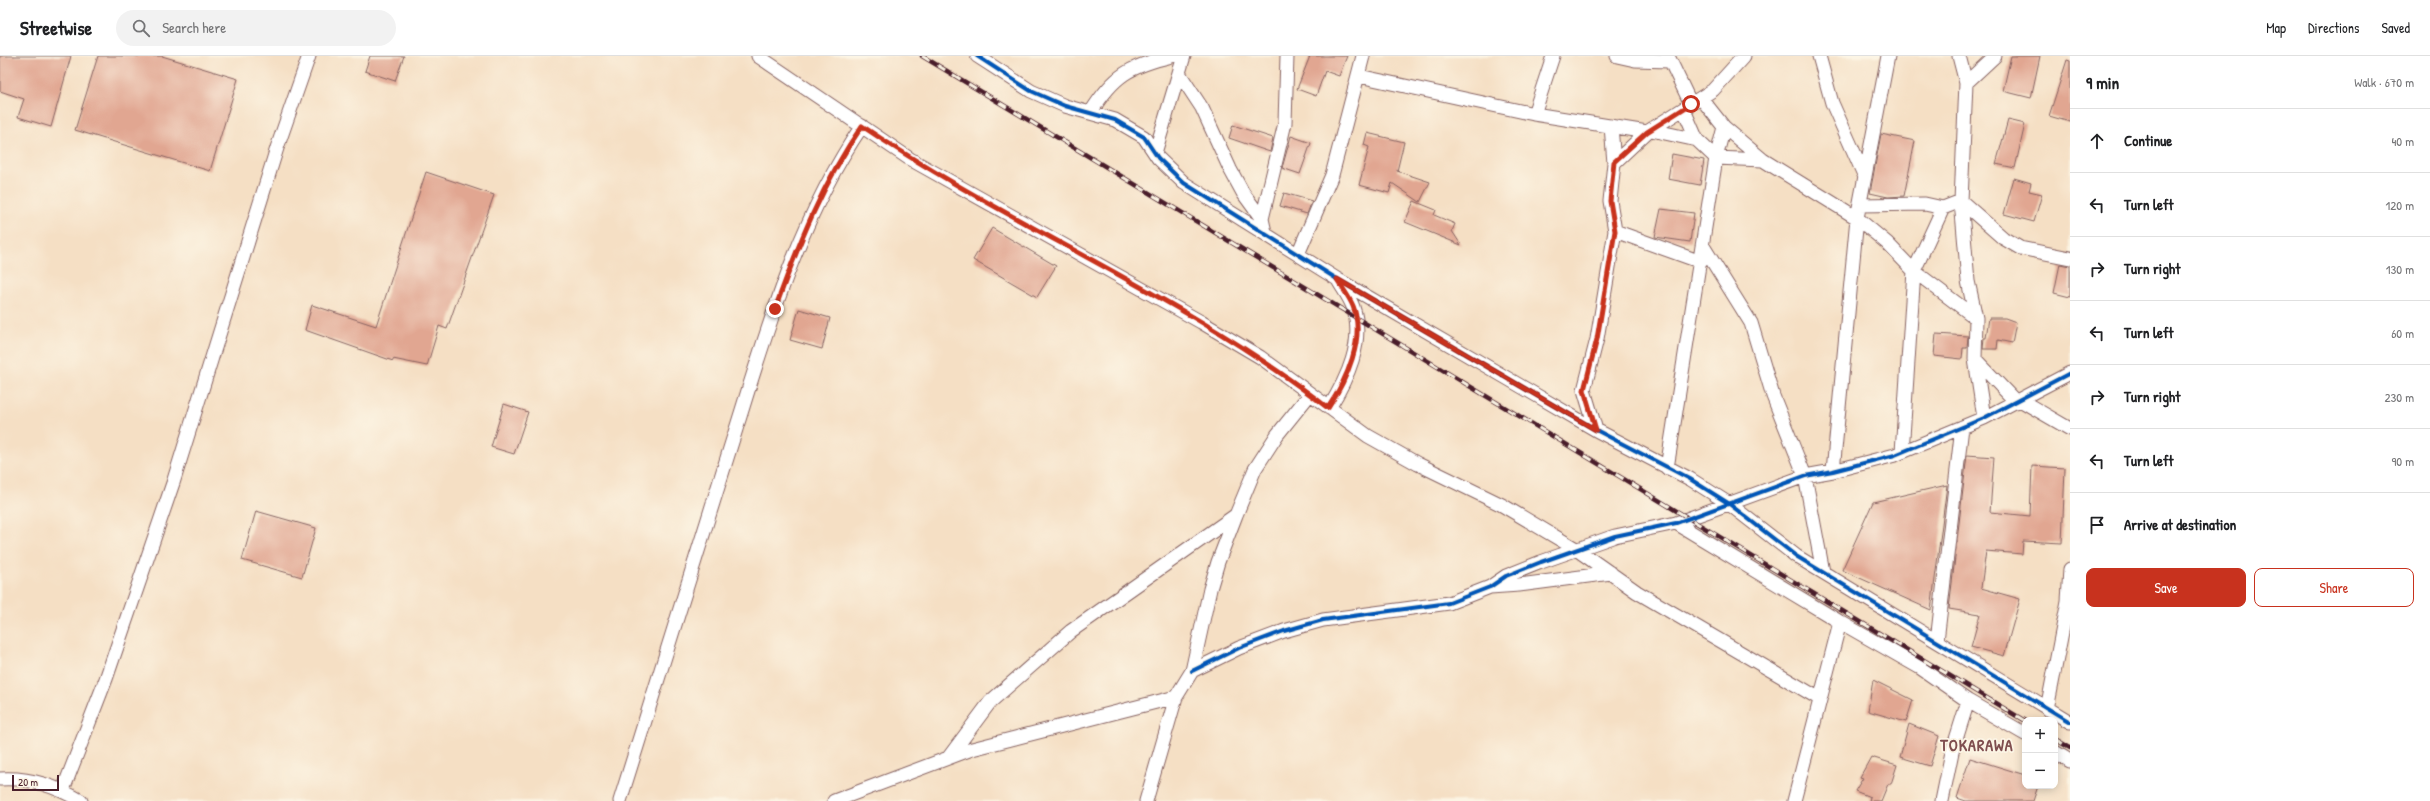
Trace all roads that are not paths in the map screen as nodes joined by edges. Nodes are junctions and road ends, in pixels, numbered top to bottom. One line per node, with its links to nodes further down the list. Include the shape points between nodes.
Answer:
1 (309, 56): 79 (street, via 277,148 174,484 106,679)
2 (758, 56): 22 (street)
3 (977, 56): 20 (street, via 1031,91 1065,106)
4 (1172, 56): 20 (street, via 1140,65 1120,75 1103,92)
5 (1184, 56): 16 (street)
6 (1287, 56): 35 (street, via 1285,123)
7 (1363, 56): 17 (street)
8 (1552, 56): 21 (street)
9 (1617, 56): 15 (street, via 1635,60)
10 (1744, 56): 19 (street, via 1713,90)
11 (1819, 56): 31 (street, via 1832,103)
12 (1888, 56): 31 (street)
13 (1959, 56): 18 (street)
14 (1995, 56): 18 (street)
15 (1669, 58): 19 (street)
16 (1179, 73): 27 (street); 35 (street, via 1202,108 1243,193)
17 (1359, 76): 21 (street); 39 (street, via 1332,175)
18 (1966, 83): 32 (street)
19 (1692, 104): 24 (street); 25 (street); 26 (street)
20 (1090, 112): 27 (street, via 1116,120 1144,137)
21 (1534, 114): 23 (street)
22 (862, 126): 47 (street, via 910,159 1201,322 1260,358); 81 (street, via 842,156 812,215 775,309)
23 (1611, 126): 25 (street); 30 (street)
24 (1724, 127): 28 (street); 29 (street)
25 (1649, 131): 26 (street); 30 (street)
26 (1697, 140): 28 (street)
27 (1155, 153): 37 (street, via 1184,183)
28 (1716, 158): 29 (street); 38 (street)
29 (1763, 160): 34 (street)
30 (1614, 162): 36 (street, via 1610,201)
31 (1865, 177): 34 (street)
32 (1960, 201): 33 (street); 40 (street, via 2003,238 2020,248); 44 (street, via 1968,281)
33 (1943, 208): 34 (street, via 1925,204); 42 (street)
34 (1859, 211): 42 (street); 56 (street)
35 (1262, 219): 37 (street)
36 (1615, 231): 41 (street); 53 (street, via 1597,339 1584,390)
37 (1265, 232): 39 (street)
38 (1703, 246): 41 (street); 57 (street, via 1751,323 1773,396)
39 (1298, 254): 43 (street)
40 (2070, 258)
41 (1701, 262): 55 (street)
42 (1914, 271): 44 (street); 54 (street)
43 (1337, 279): 49 (street, via 1353,305 1356,331 1349,374); 53 (street)
44 (1976, 318): 45 (street)
45 (1975, 359): 48 (street); 50 (street)
46 (2070, 373): 48 (street)
47 (1310, 394): 49 (street); 59 (street, via 1276,435 1255,469)
48 (2018, 401): 50 (street); 52 (street)
49 (1328, 408): 61 (street, via 1368,436 1418,464 1502,505)
50 (1984, 418): 51 (street)
51 (1962, 427): 54 (street); 67 (street)
52 (2070, 429)
53 (1596, 430): 55 (street)
54 (1902, 452): 56 (street)
55 (1667, 468): 58 (street)
56 (1833, 471): 57 (street)
57 (1805, 476): 58 (street); 63 (street)
58 (1728, 503): 60 (street); 63 (street, via 1796,556)
59 (1236, 515): 68 (street, via 1214,575); 76 (street, via 1071,631 990,702)
60 (1676, 522): 61 (street, via 1615,536); 66 (street)
61 (1576, 549): 64 (street); 65 (street, via 1506,576)
62 (2070, 568): 72 (street, via 2068,601)
63 (1823, 572): 67 (street)
64 (1611, 573): 65 (street, via 1519,586); 70 (street, via 1638,592)
65 (1490, 587): 68 (street, via 1449,603 1323,620 1239,648)
66 (1840, 622): 70 (street); 71 (street, via 1919,667)
67 (1937, 641): 72 (street)
68 (1192, 671): 69 (street)
69 (1176, 697): 76 (street, via 1006,739); 83 (street)
70 (1820, 699): 84 (street)
71 (1968, 701): 74 (street); 85 (street, via 1952,752)
72 (2047, 709): 73 (street)
73 (2070, 722)
74 (2022, 732)
75 (2057, 753): 77 (street)
76 (949, 757): 82 (street)
77 (2070, 761)
78 (0, 778): 79 (street, via 28,780)
79 (63, 790): 80 (street)
80 (81, 801)
81 (620, 801)
82 (834, 801)
83 (1146, 801)
84 (1794, 801)
85 (1942, 801)

